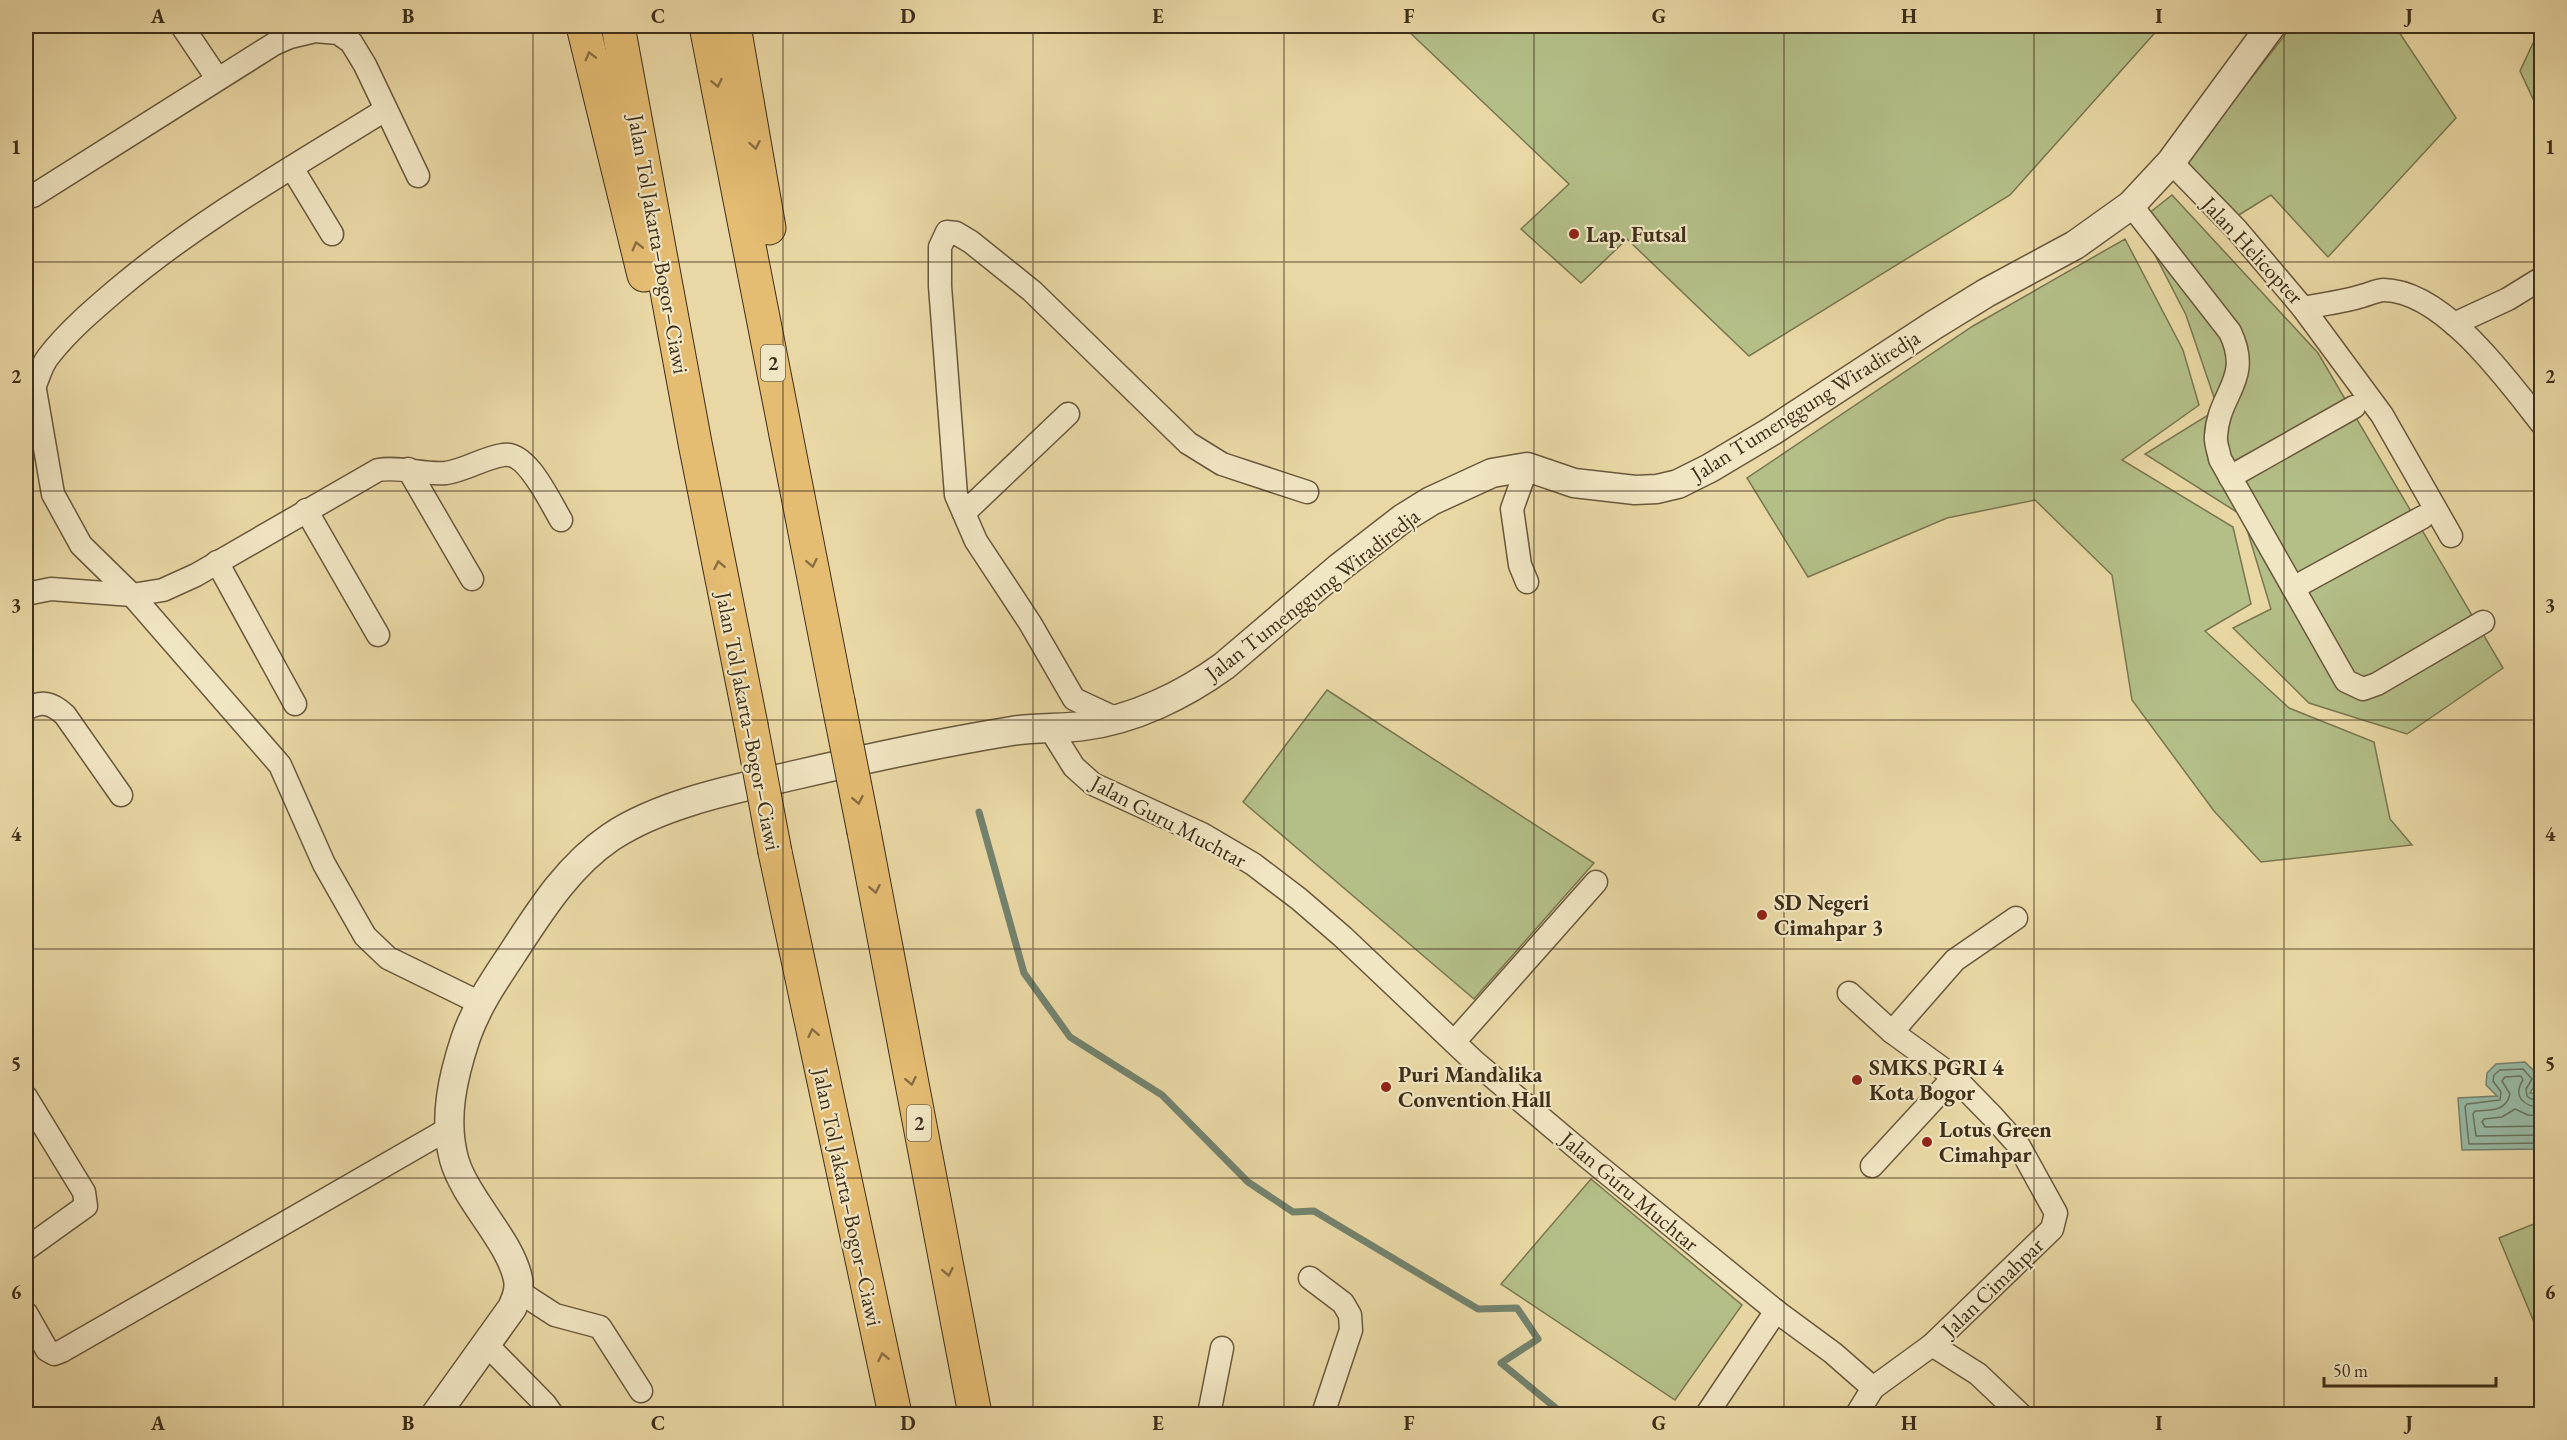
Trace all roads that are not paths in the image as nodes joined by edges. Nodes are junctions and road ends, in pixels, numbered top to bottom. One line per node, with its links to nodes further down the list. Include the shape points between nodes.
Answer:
1 (182, 26): 7 (street)
2 (583, 26): 22 (highway, one-way to 2, via 646,283)
3 (618, 26): 22 (highway, Jalan Tol Jakarta–Bogor–Ciawi)
4 (706, 26): 31 (highway, 2, one-way to 31)
5 (734, 26): 31 (highway, one-way to 31, via 796,403)
6 (2271, 26): 9 (street, Jalan Tumenggung Wiradiredja)
7 (217, 78): 8 (street, via 290,37 315,31 338,33 351,42); 12 (street)
8 (385, 110): 10 (street); 11 (street)
9 (2171, 162): 13 (street, Jalan Tumenggung Wiradiredja); 16 (street, Jalan Helicopter, via 2237,230)
10 (292, 168): 14 (street); 18 (street, via 181,239 105,300 46,360)
11 (418, 176)
12 (33, 196)
13 (2131, 205): 23 (street, Jalan Tumenggung Wiradiredja, via 2075,244 1934,325 1772,431 1677,484 1657,489 1604,488 1574,483); 25 (street, via 2230,332 2237,347 2238,375 2221,413 2216,436 2220,459)
14 (332, 234)
15 (2541, 278): 17 (street, via 2508,299)
16 (2303, 308): 17 (street, Jalan Helicopter, via 2382,290 2404,292 2426,302); 32 (street, via 2382,415)
17 (2454, 324): 21 (street, Jalan Helicopter, via 2511,384)
18 (29, 393): 38 (street, via 53,494 81,545)
19 (2354, 407): 25 (street)
20 (1068, 414): 28 (street)
21 (2541, 424)
22 (695, 443): 68 (highway, Jalan Tol Jakarta–Bogor–Ciawi, one-way to 22, bridge, via 775,852)
23 (1527, 466): 35 (street, via 1512,509 1520,565); 43 (street, Jalan Tumenggung Wiradiredja, via 1492,473 1431,501 1340,567 1206,679)
24 (408, 469): 27 (street, via 378,470); 30 (street, via 452,472 512,454 524,461); 34 (street)
25 (2230, 477): 36 (street)
26 (1307, 492): 28 (street, via 1222,464 1188,443 1032,291 971,242 947,232 940,248 940,286 956,495)
27 (306, 510): 33 (street); 40 (street)
28 (964, 513): 43 (street, via 976,540 1074,699)
29 (2423, 517): 36 (street)
30 (561, 520)
31 (806, 531): 69 (highway, 2, one-way to 69, bridge)
32 (2451, 536)
33 (217, 562): 38 (street, via 163,590); 41 (street)
34 (472, 579)
35 (1527, 582)
36 (2293, 588): 39 (street, via 2346,681 2362,689)
37 (26, 594): 38 (street, via 51,589)
38 (132, 595): 49 (street, via 280,765 324,864 365,936 388,958)
39 (2483, 622)
40 (378, 635)
41 (296, 704)
42 (26, 709): 45 (street, via 36,704 55,706 65,715)
43 (1117, 719): 44 (street, Jalan Tumenggung Wiradiredja)
44 (1049, 727): 49 (street, Jalan Tumenggung Wiradiredja, via 876,757 730,790 635,824 591,852 570,873); 51 (street, Jalan Guru Muchtar, via 1074,766 1093,784 1202,834 1252,864 1343,937)
45 (121, 795)
46 (1596, 882): 51 (street)
47 (2016, 918): 50 (street, via 1955,960)
48 (1849, 993): 50 (street, Jalan Cimahpar)
49 (480, 1003): 54 (street, Jalan Tumenggung Wiradiredja, via 457,1068)
50 (1892, 1032): 52 (street, Jalan Cimahpar)
51 (1454, 1042): 59 (street, Jalan Guru Muchtar)
52 (1954, 1077): 55 (street); 62 (street, Jalan Cimahpar, via 2019,1146 2056,1213 2052,1229)
53 (26, 1097): 56 (street, via 84,1192 86,1206)
54 (448, 1129): 58 (street, Jalan Tumenggung Wiradiredja, via 454,1162 509,1257 518,1279); 60 (street, via 62,1351 54,1354 47,1350)
55 (1872, 1166)
56 (26, 1250)
57 (1310, 1278): 71 (street, via 1343,1303 1350,1315 1351,1330)
58 (518, 1291): 61 (street, via 512,1308); 65 (street, via 555,1315 600,1327)
59 (1776, 1311): 64 (street, Jalan Guru Muchtar); 72 (street)
60 (26, 1313)
61 (487, 1345): 66 (street); 67 (street)
62 (1932, 1345): 64 (street); 74 (street, via 1978,1374)
63 (1222, 1348): 70 (street)
64 (1873, 1388): 73 (street)
65 (641, 1391)
66 (436, 1414)
67 (552, 1414)
68 (895, 1414)
69 (975, 1414)
70 (1209, 1414)
71 (1323, 1414)
72 (1707, 1414)
73 (1857, 1414)
74 (2020, 1414)

